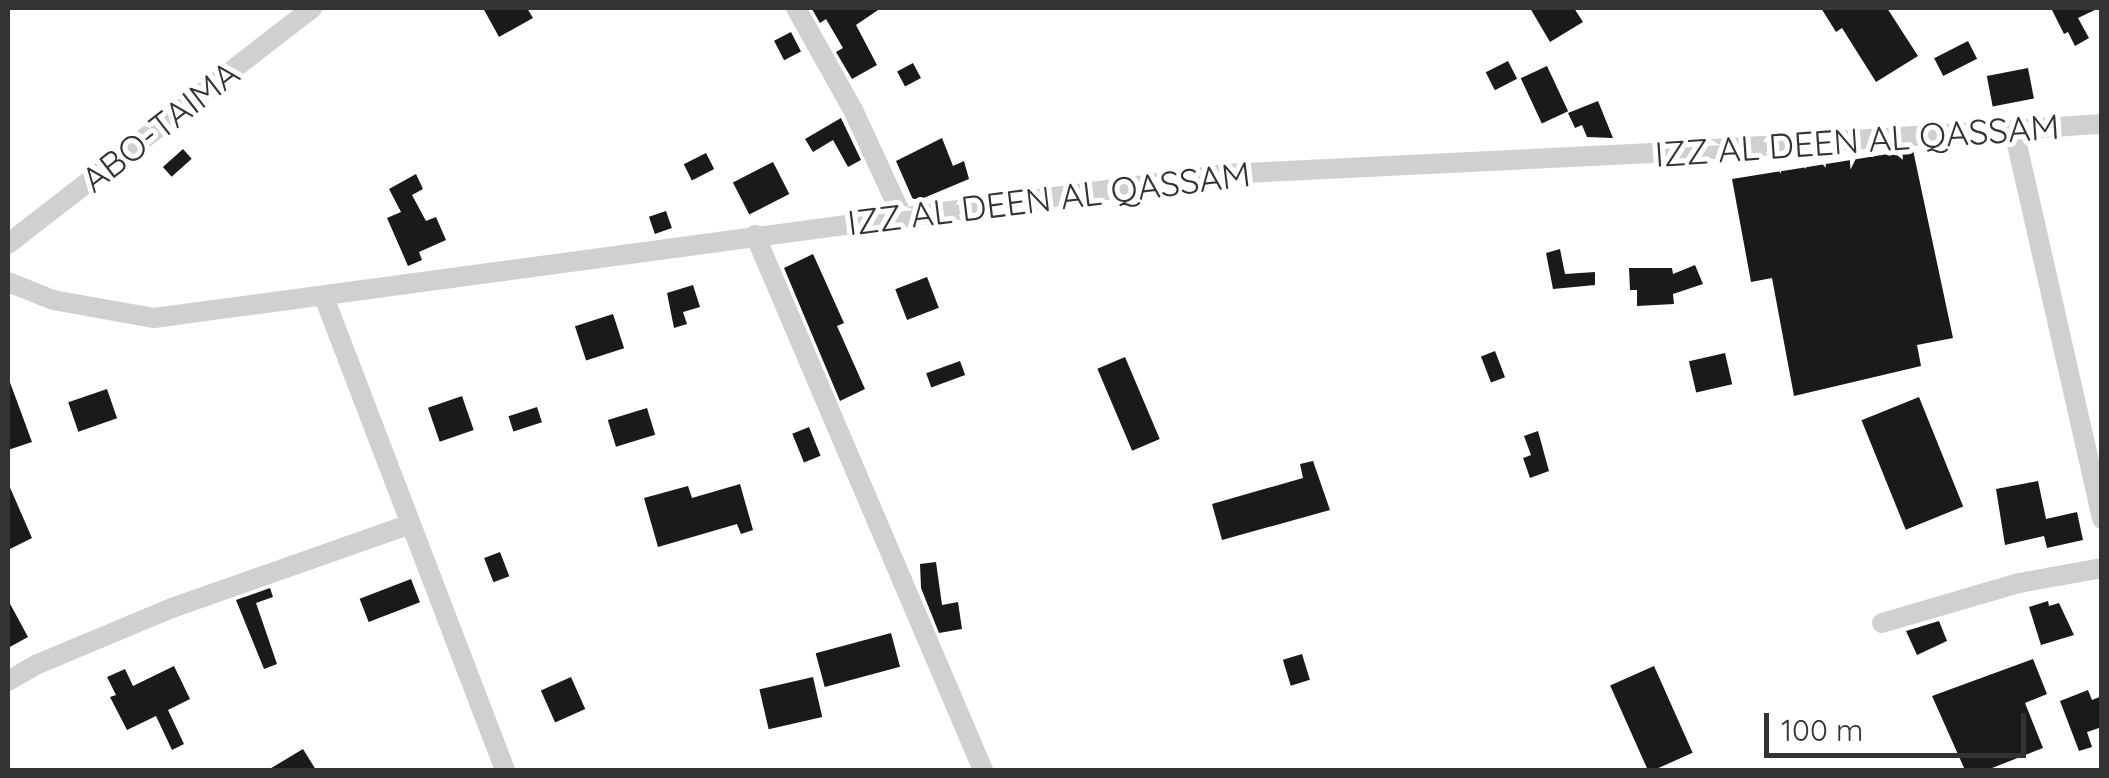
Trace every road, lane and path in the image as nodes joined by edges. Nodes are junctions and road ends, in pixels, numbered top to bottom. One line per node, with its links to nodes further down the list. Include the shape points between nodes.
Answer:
1 (312, 8): 7 (street, ABO-TAIMA)
2 (796, 8): 5 (street)
3 (2102, 124): 4 (street, IZZ AL DEEN AL QASSAM)
4 (2014, 131): 5 (street, IZZ AL DEEN AL QASSAM, via 1224,174); 10 (street)
5 (902, 216): 6 (street, IZZ AL DEEN AL QASSAM)
6 (755, 235): 9 (street, IZZ AL DEEN AL QASSAM); 16 (street)
7 (9, 241)
8 (8, 282): 9 (street, IZZ AL DEEN AL QASSAM, via 53,300 154,318)
9 (324, 298): 11 (street)
10 (2102, 519)
11 (408, 525): 14 (street, via 172,608); 15 (street)
12 (2102, 568): 13 (street, via 2019,583)
13 (1882, 623)
14 (8, 681)
15 (504, 770)
16 (983, 770)

